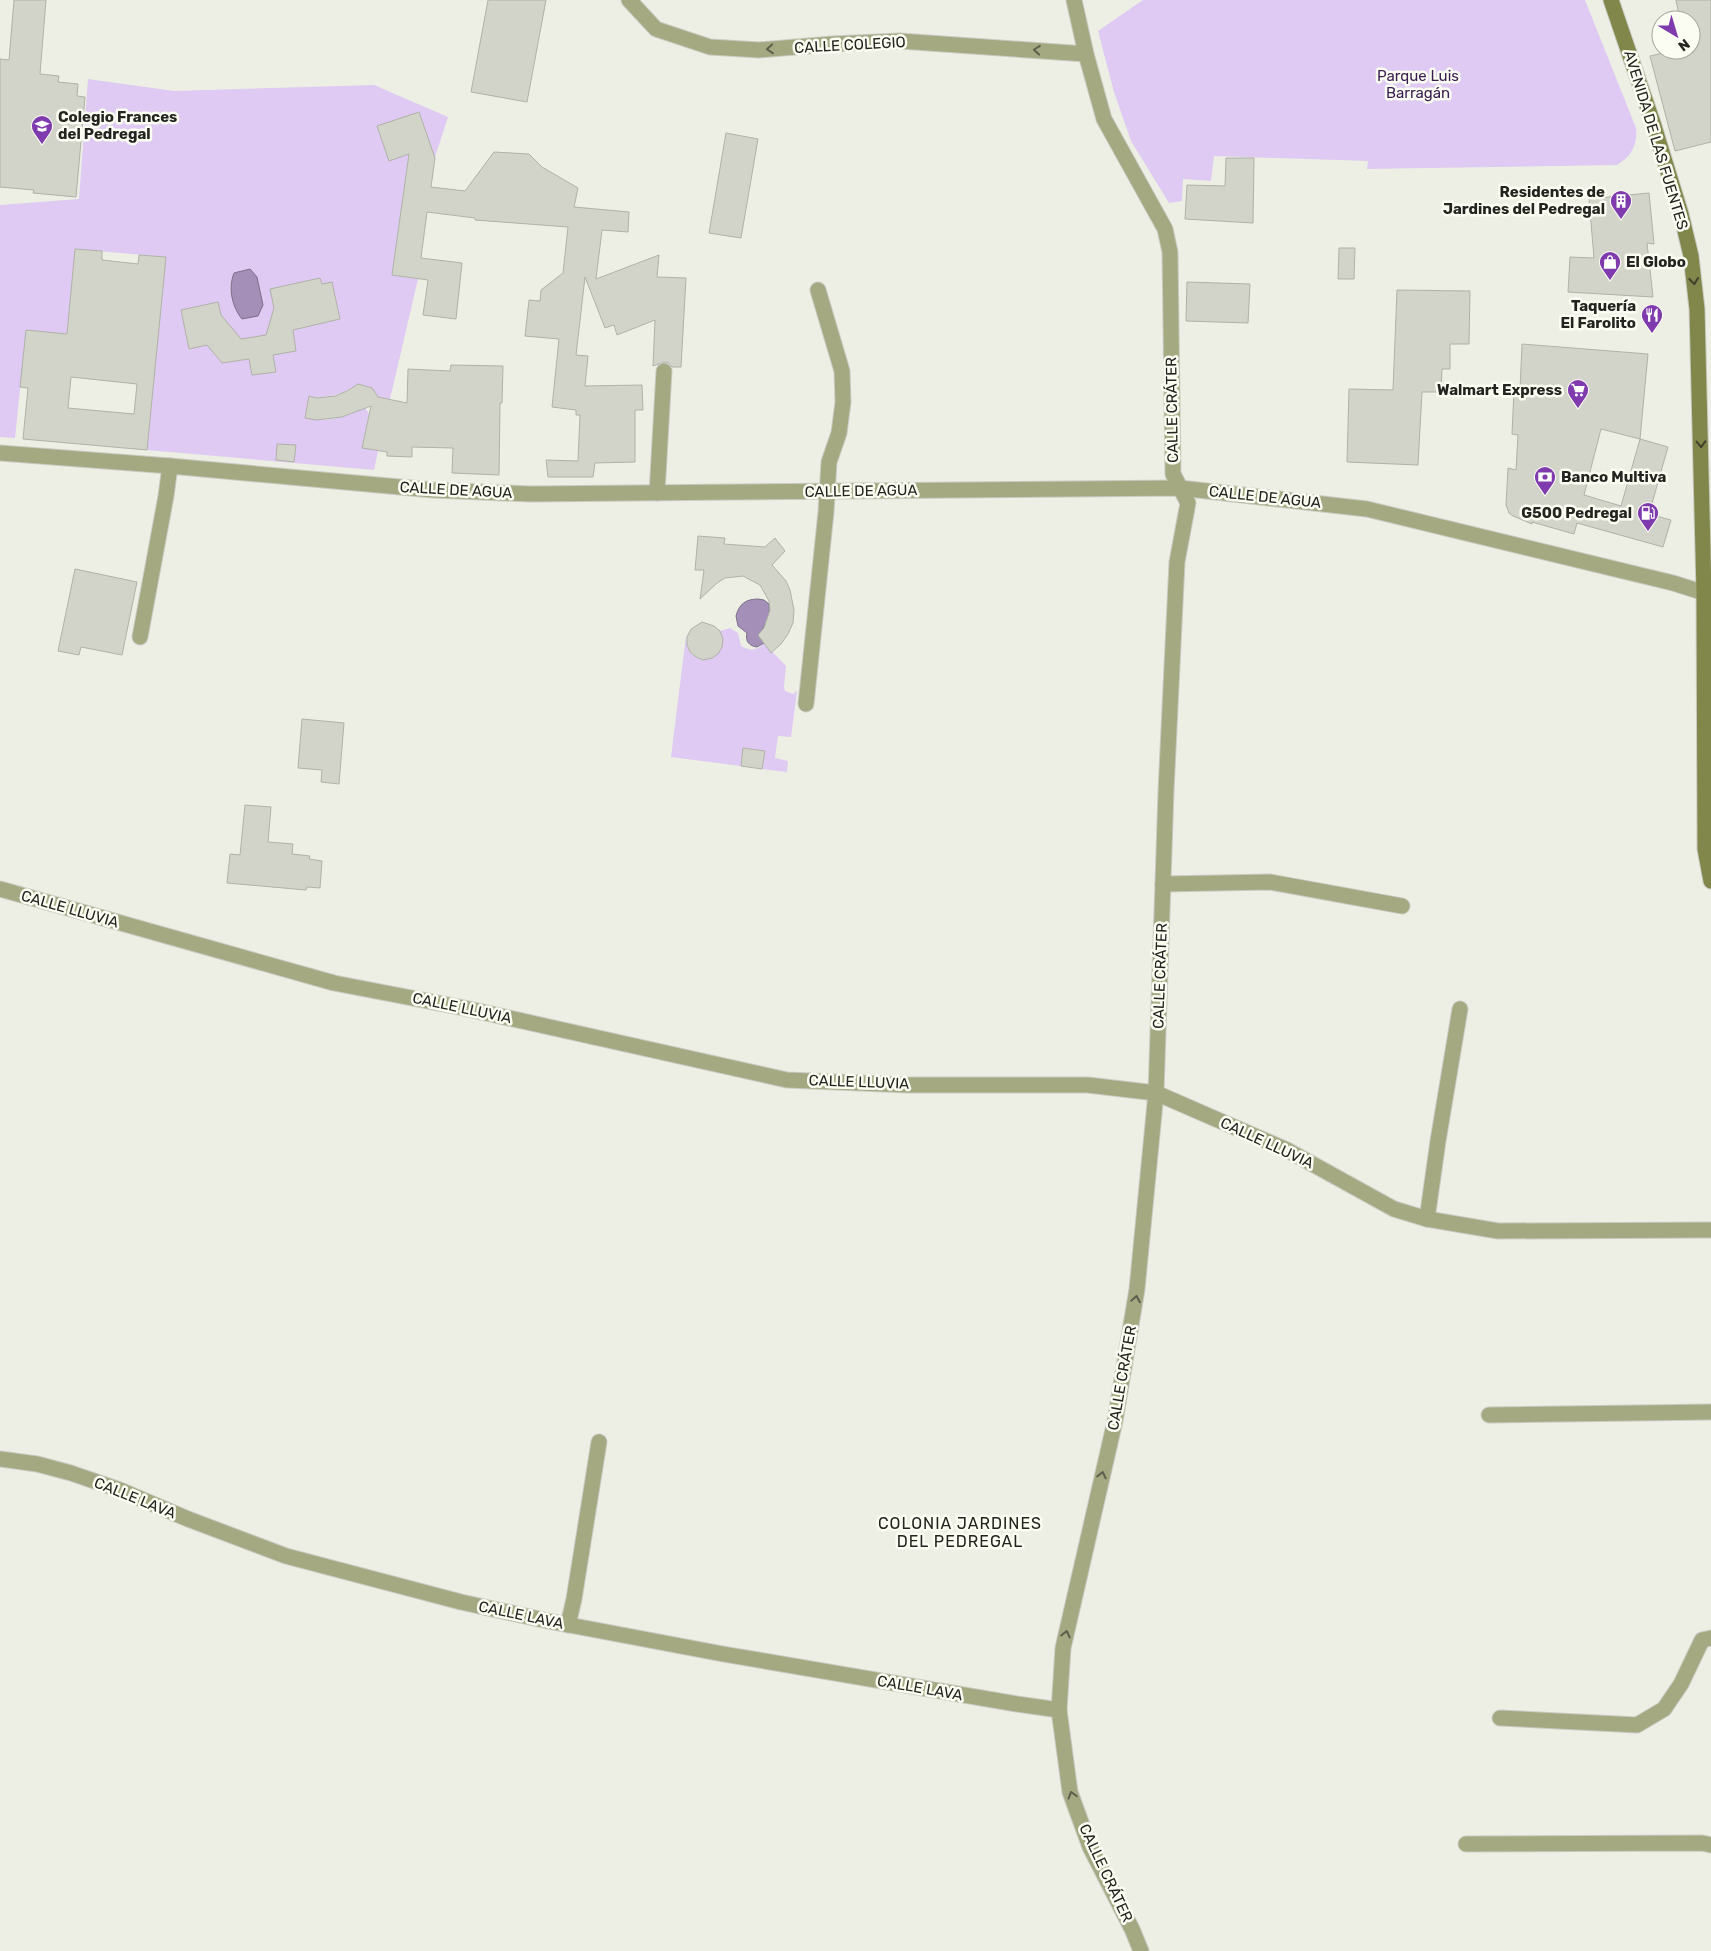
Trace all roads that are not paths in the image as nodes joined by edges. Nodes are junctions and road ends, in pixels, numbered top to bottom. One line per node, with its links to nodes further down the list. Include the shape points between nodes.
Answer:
1 (629, 0): 4 (street, CALLE COLEGIO, one-way to 1, via 900,41 759,50 710,47 656,29)
2 (1074, 0): 4 (street, CALLE CRÁTER)
3 (1611, 0): 12 (street, AVENIDA DE LAS FUENTES, one-way to 12, via 1671,178 1691,256 1697,309)
4 (1086, 54): 9 (street, CALLE CRÁTER, via 1104,119 1165,229 1170,252 1173,474)
5 (818, 290): 10 (street, via 842,371 843,387 842,418 829,462)
6 (664, 371): 11 (street)
7 (0, 454): 8 (street, CALLE DE AGUA)
8 (170, 466): 11 (street, CALLE DE AGUA, via 433,490 530,494); 13 (street)
9 (1180, 488): 10 (street, CALLE DE AGUA); 12 (street, CALLE DE AGUA, via 1367,509); 16 (street, CALLE CRÁTER, via 1188,503 1178,562)
10 (827, 491): 11 (street, CALLE DE AGUA); 14 (street)
11 (657, 493)
12 (1708, 594): 15 (street, AVENIDA DE LAS FUENTES, via 1706,849)
13 (140, 637)
14 (806, 704)
15 (1711, 881)
16 (1163, 884): 18 (street, via 1270,882); 20 (street, CALLE CRÁTER)
17 (0, 889): 20 (street, CALLE LLUVIA, via 334,983 464,1008 786,1080 908,1085 1088,1086)
18 (1402, 906)
19 (1460, 1009): 21 (street)
20 (1156, 1092): 21 (street, CALLE LLUVIA, via 1287,1150 1394,1209); 29 (street, CALLE CRÁTER, one-way to 20, via 1063,1648 1115,1421 1137,1289)
21 (1427, 1219): 22 (street, CALLE LLUVIA, via 1498,1231)
22 (1711, 1230)
23 (1711, 1412): 24 (street)
24 (1489, 1415)
25 (599, 1442): 27 (street)
26 (0, 1459): 27 (street, CALLE LAVA, via 71,1473 286,1556 461,1602)
27 (568, 1625): 29 (street, CALLE LAVA)
28 (1711, 1638): 30 (street, via 1702,1640 1681,1684 1664,1709 1637,1725)
29 (1059, 1710): 33 (street, CALLE CRÁTER, one-way to 29, via 1090,1847 1070,1792)
30 (1500, 1718)
31 (1466, 1844): 32 (street)
32 (1711, 1845)
33 (1141, 1951)

